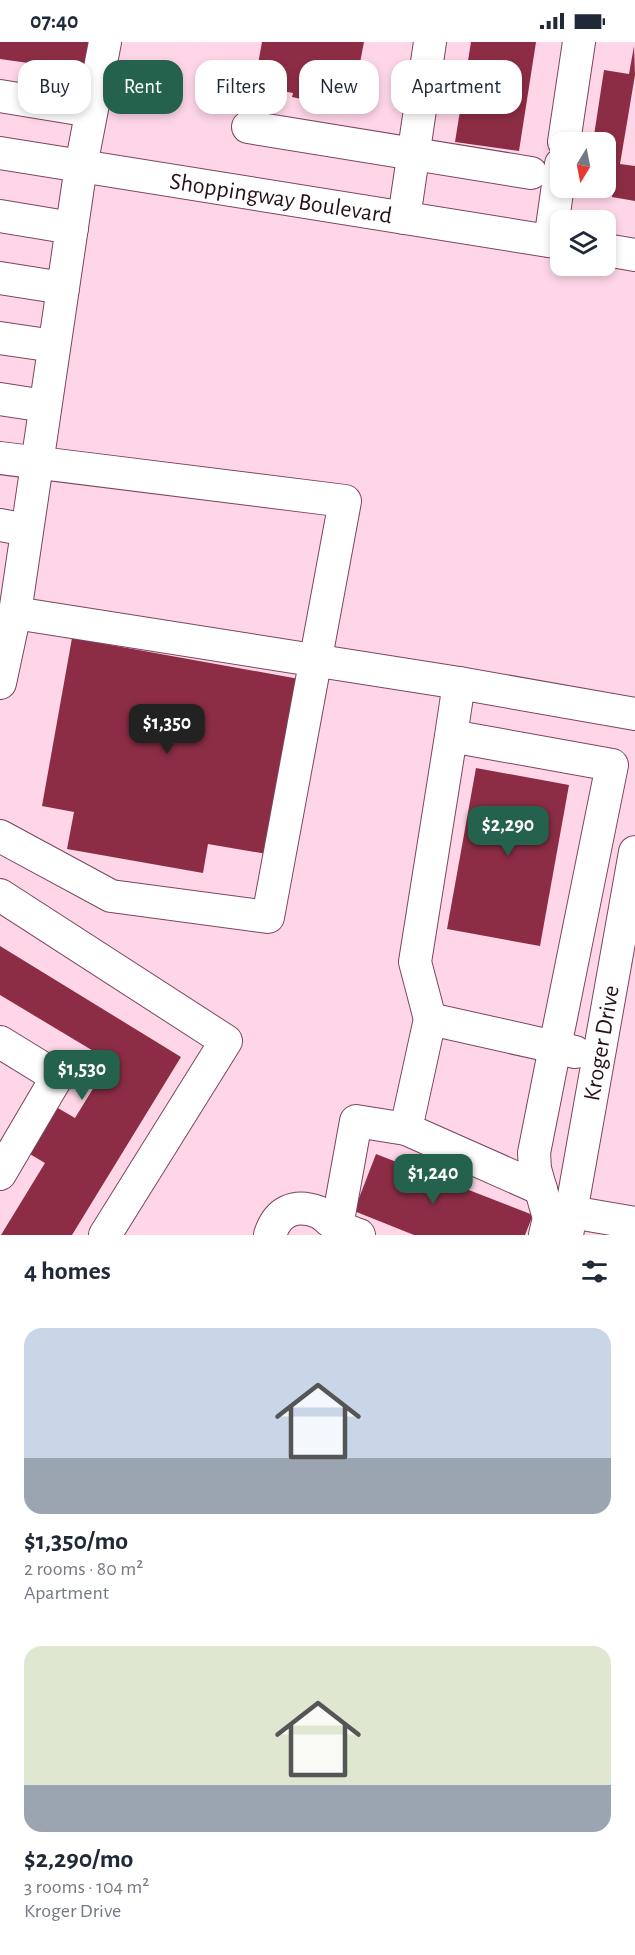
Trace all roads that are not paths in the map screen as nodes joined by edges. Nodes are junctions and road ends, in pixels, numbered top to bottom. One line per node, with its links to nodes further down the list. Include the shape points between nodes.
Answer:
1 (105, 42): 6 (street)
2 (430, 42): 11 (street)
3 (579, 42): 9 (street)
4 (0, 96): 5 (street)
5 (18, 99)
6 (91, 111)
7 (90, 114): 12 (street)
8 (248, 127): 11 (street)
9 (566, 132)
10 (0, 153): 12 (street, Shoppingway Boulevard)
11 (413, 153): 13 (street); 15 (street)
12 (81, 166): 15 (street, Shoppingway Boulevard); 16 (street)
13 (531, 173)
14 (0, 216): 16 (street)
15 (404, 218): 17 (street, Shoppingway Boulevard)
16 (72, 228): 21 (street)
17 (550, 241)
18 (616, 252): 19 (street)
19 (635, 255)
20 (0, 278): 21 (street)
21 (63, 288): 23 (street)
22 (0, 338): 23 (street)
23 (54, 346): 25 (street)
24 (0, 399): 25 (street)
25 (45, 406): 27 (street)
26 (0, 458): 27 (street)
27 (37, 463): 28 (street); 31 (street, via 345,501)
28 (14, 528): 29 (street)
29 (11, 593): 30 (street); 31 (street)
30 (4, 650): 32 (street)
31 (315, 661): 33 (street); 36 (street, via 268,918 111,896)
32 (0, 683)
33 (459, 683): 34 (street); 35 (street)
34 (635, 714)
35 (451, 736): 40 (street, via 415,962); 42 (street, via 612,765)
36 (0, 836)
37 (635, 852): 39 (street, Kroger Drive)
38 (0, 896): 50 (street, via 226,1041)
39 (626, 952): 43 (street, Kroger Drive)
40 (430, 1019): 42 (street); 44 (street)
41 (0, 1042): 45 (street, via 57,1077)
42 (555, 1047): 43 (street); 46 (street, via 534,1153)
43 (598, 1057): 47 (street, Kroger Drive)
44 (406, 1129): 46 (street); 49 (street, via 356,1121)
45 (0, 1174)
46 (541, 1189): 52 (street, via 549,1218)
47 (569, 1223): 48 (street)
48 (628, 1227)
49 (348, 1231): 51 (street, via 318,1212 299,1209 286,1211)
50 (105, 1235)
51 (270, 1235)
52 (545, 1235)

